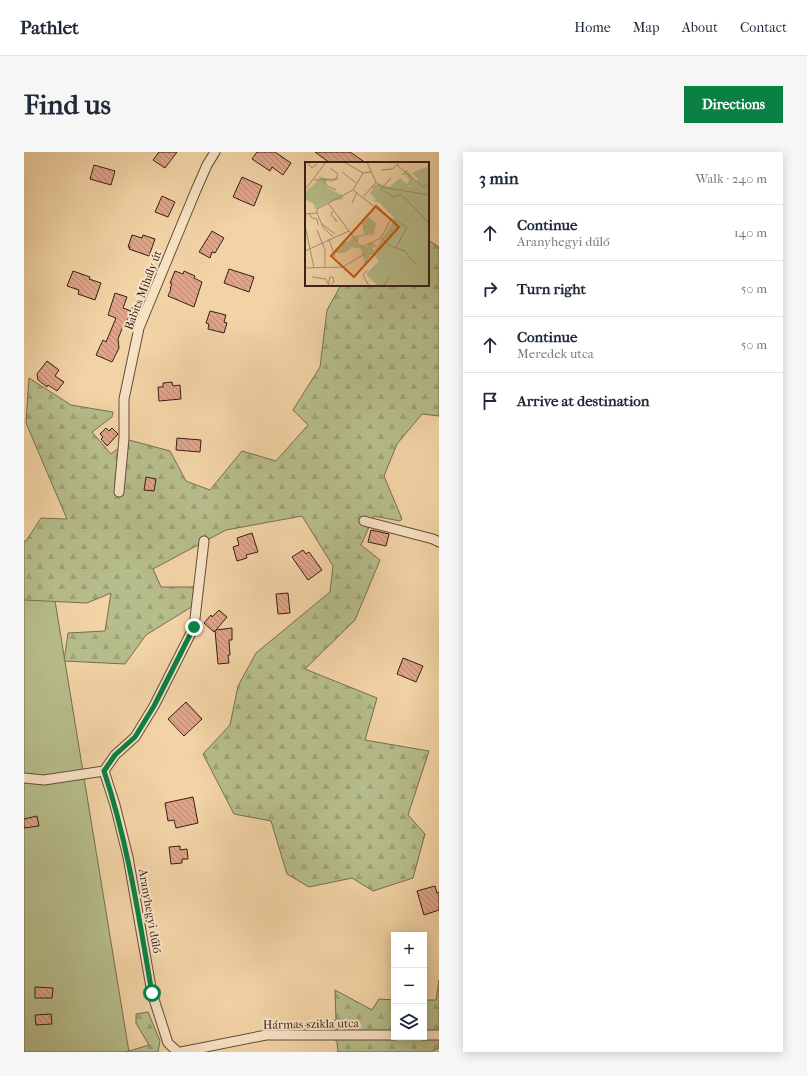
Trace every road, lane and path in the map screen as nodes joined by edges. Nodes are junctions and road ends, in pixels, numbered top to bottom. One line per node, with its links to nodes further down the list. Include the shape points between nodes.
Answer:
1 (215, 152): 2 (street, Babits Mihály út, via 193,196 139,328 124,399 124,438)
2 (119, 492)
3 (364, 521): 5 (street)
4 (204, 541): 6 (street, via 194,627 154,706 135,737 115,755)
5 (439, 542)
6 (104, 771): 7 (street, via 44,780); 11 (street, Aranyhegyi dűlő, via 128,857 152,993 168,1043)
7 (24, 778)
8 (391, 1035): 11 (street, Hármas-szikla utca, via 266,1035)
9 (427, 1035): 10 (street)
10 (439, 1035)
11 (180, 1052)

